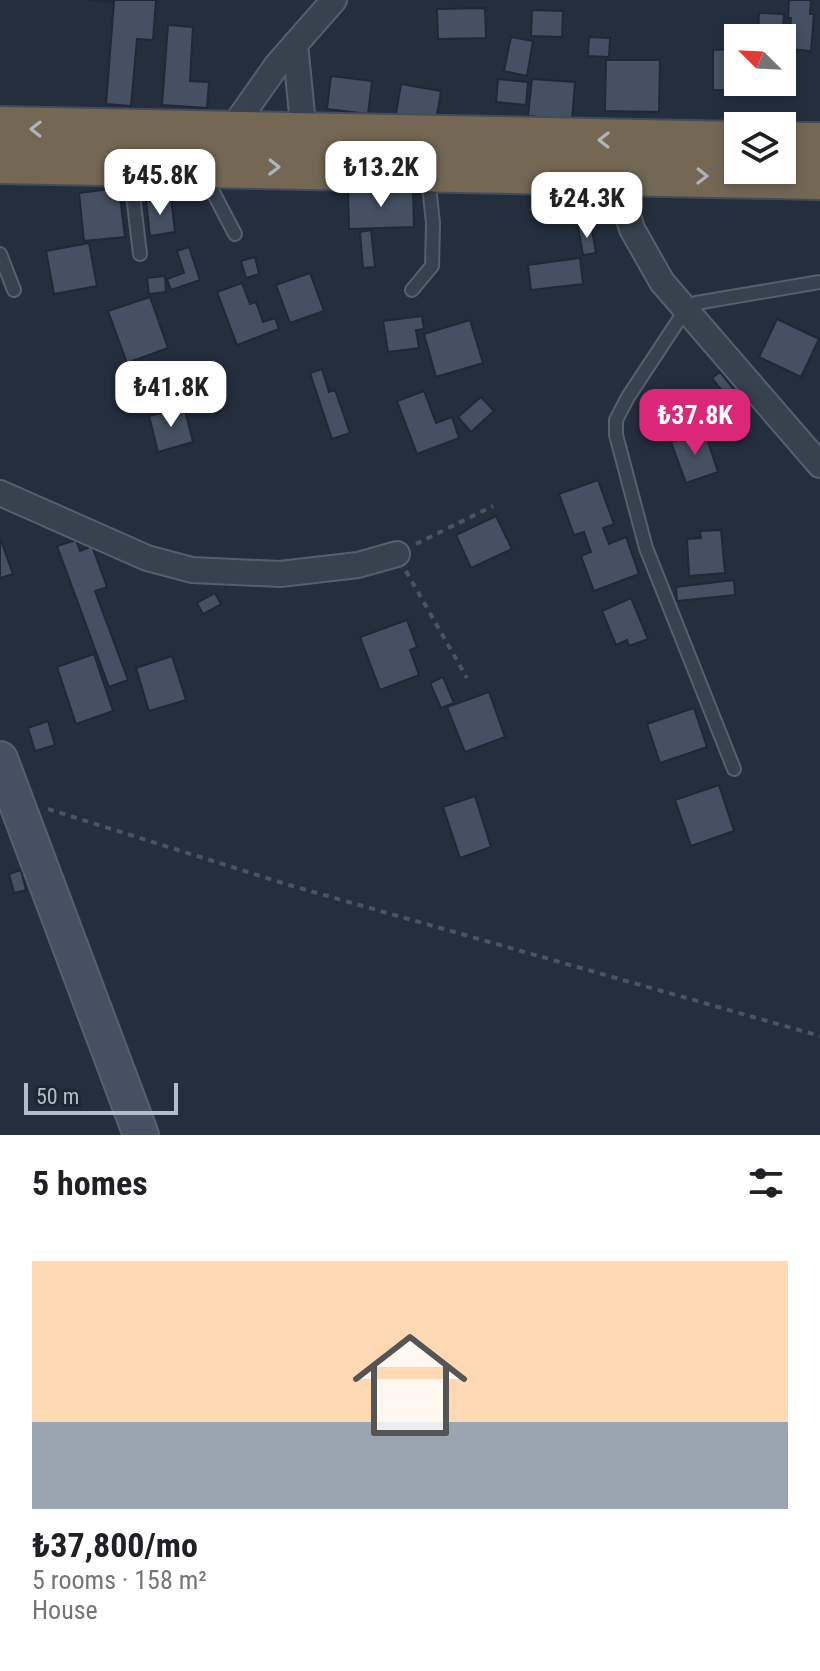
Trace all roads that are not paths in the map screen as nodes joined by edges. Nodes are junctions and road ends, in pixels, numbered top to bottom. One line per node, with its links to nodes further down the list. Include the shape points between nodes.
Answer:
1 (326, 3): 2 (street)
2 (295, 44): 4 (street); 5 (street)
3 (0, 128): 4 (highway, one-way to 3)
4 (229, 133): 5 (highway)
5 (304, 134): 6 (highway, one-way to 5)
6 (724, 143)
7 (796, 144): 8 (highway)
8 (820, 144)
9 (0, 162): 10 (highway)
10 (129, 165): 11 (highway); 17 (lane)
11 (200, 166): 12 (highway, one-way to 12); 15 (lane)
12 (427, 170): 13 (highway); 20 (lane, via 432,266)
13 (615, 174): 14 (highway, one-way to 14); 21 (street, via 632,229 662,282)
14 (820, 178)
15 (235, 234)
16 (0, 254): 19 (lane)
17 (140, 254)
18 (820, 282): 21 (lane)
19 (14, 290)
20 (412, 290)
21 (686, 309): 22 (street); 26 (lane, via 628,397 616,420 616,435 646,548)
22 (820, 465)
23 (0, 493): 24 (street, via 147,558 192,570 280,574 358,565)
24 (397, 554)
25 (0, 759): 27 (street)
26 (734, 769)
27 (141, 1135)

